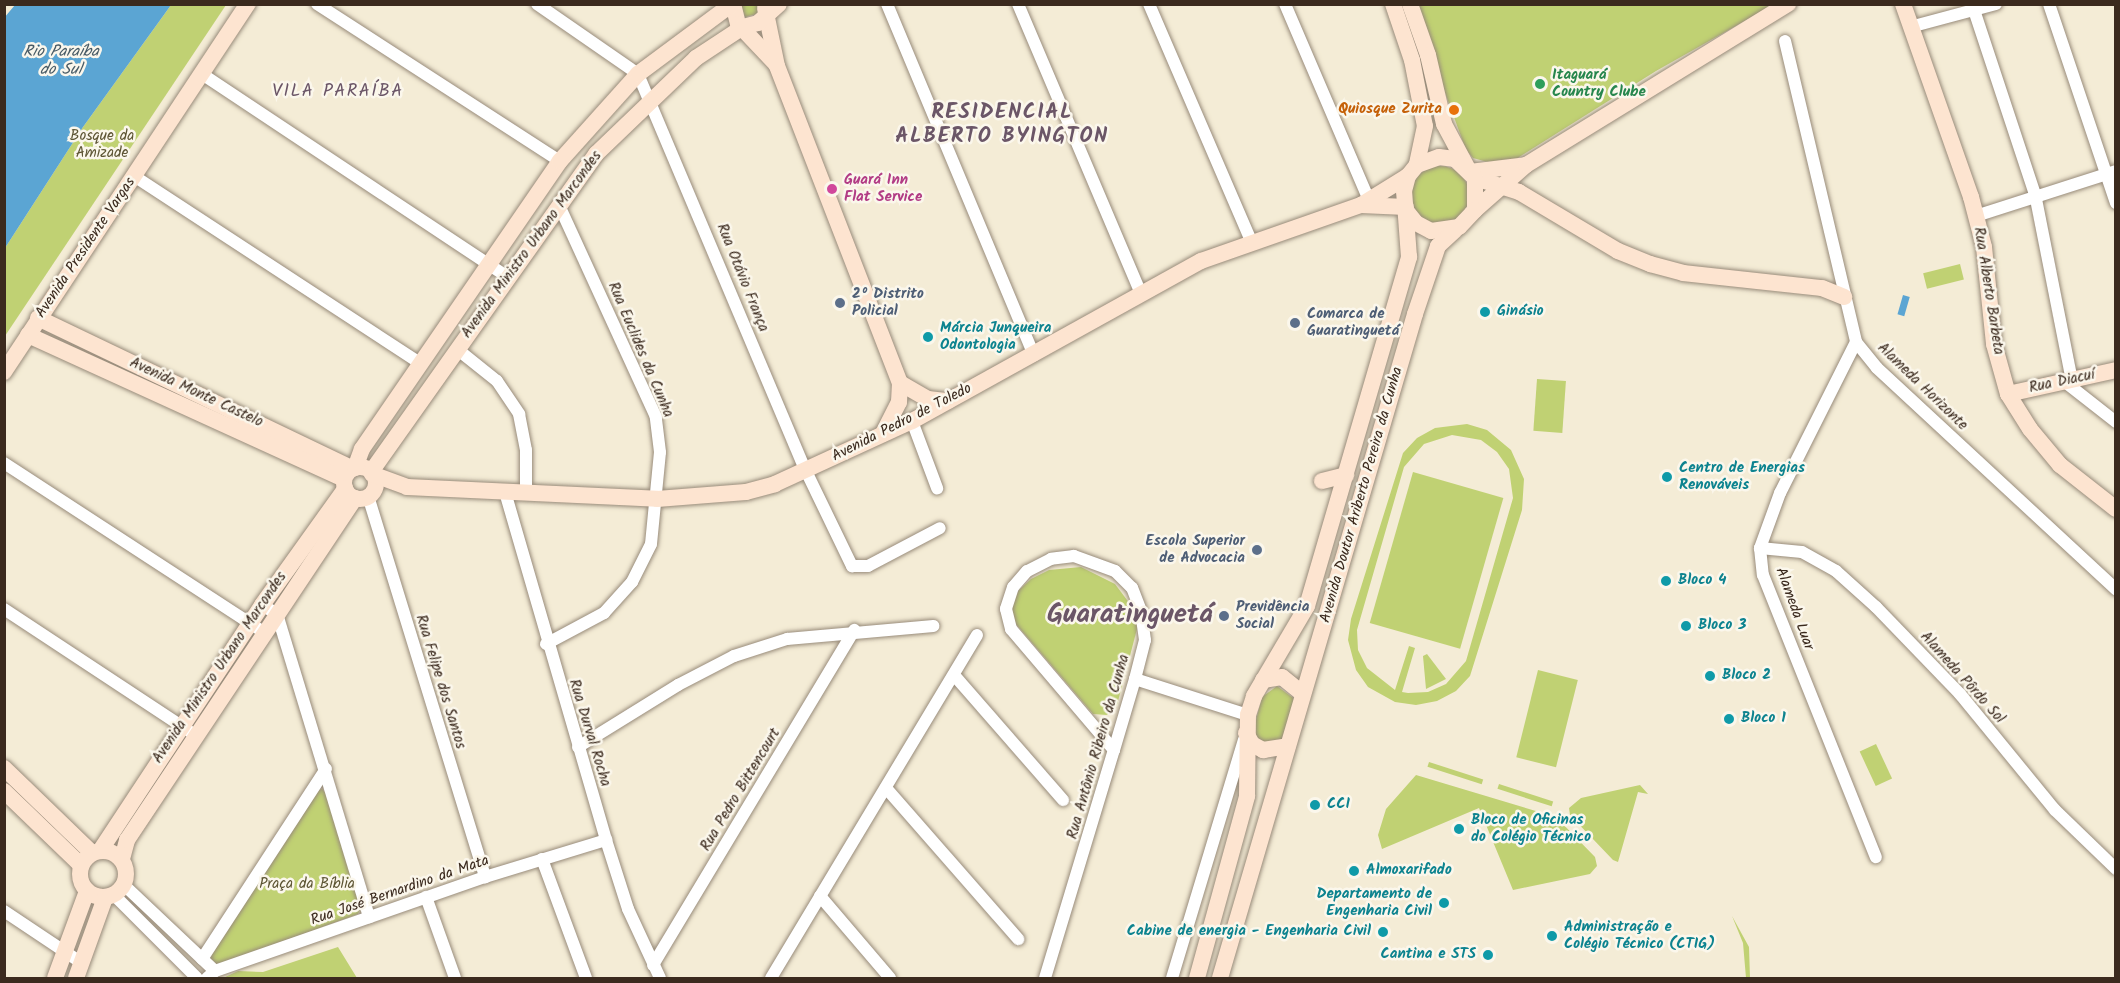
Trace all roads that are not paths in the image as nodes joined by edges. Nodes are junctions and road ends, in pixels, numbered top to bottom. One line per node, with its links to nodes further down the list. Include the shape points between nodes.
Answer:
1 (248, 4): 22 (street, Avenida Presidente Vargas)
2 (317, 4): 25 (street)
3 (537, 4): 23 (street)
4 (732, 4): 18 (street, via 735,19); 23 (street, Avenida Ministro Urbano Marcondes)
5 (779, 4): 16 (street, Avenida Ministro Urbano Marcondes)
6 (887, 4): 50 (street)
7 (1018, 4): 44 (street)
8 (1149, 4): 41 (street)
9 (1285, 4): 33 (street)
10 (1393, 4): 27 (street, via 1412,60 1424,117 1423,152)
11 (1410, 4): 28 (street, via 1428,55 1444,124)
12 (1788, 4): 26 (street)
13 (1903, 4): 19 (street, Rua Alberto Barbeta)
14 (1996, 4): 17 (street)
15 (2049, 4): 29 (street)
16 (765, 10): 18 (street, Avenida Ministro Urbano Marcondes, via 758,23); 21 (street)
17 (1974, 10): 19 (street); 32 (street)
18 (742, 27): 21 (street); 24 (street, Avenida Ministro Urbano Marcondes, via 696,58)
19 (1910, 27): 39 (street, Rua Alberto Barbeta)
20 (1785, 41): 45 (street, Alameda Horizonte)
21 (777, 66): 55 (street)
22 (202, 74): 30 (street, Avenida Presidente Vargas); 42 (street)
23 (638, 74): 24 (street, Rua Otávio França); 25 (street, Avenida Ministro Urbano Marcondes)
24 (652, 97): 35 (street, Avenida Ministro Urbano Marcondes, via 596,154); 62 (street, Rua Otávio França)
25 (560, 161): 42 (street, Avenida Ministro Urbano Marcondes)
26 (1526, 165): 28 (street); 31 (street); 37 (street, via 1534,194)
27 (1413, 171): 28 (street, via 1440,157 1455,159); 33 (street, Avenida Pedro de Toledo); 38 (street, via 1404,191)
28 (1471, 172): 31 (street); 36 (street)
29 (2111, 172): 32 (street); 34 (street)
30 (134, 176): 46 (street, Avenida Presidente Vargas); 51 (street)
31 (1505, 186): 36 (street); 37 (street)
32 (2035, 194): 39 (street); 54 (street)
33 (1365, 202): 38 (street, Avenida Pedro de Toledo); 41 (street, Avenida Pedro de Toledo)
34 (2115, 203)
35 (558, 205): 43 (street, Avenida Ministro Urbano Marcondes); 69 (street, Rua Euclides da Cunha, via 572,228 656,417 660,452)
36 (1481, 205): 37 (street); 40 (street)
37 (1546, 207): 45 (street, via 1618,251 1650,264 1683,273 1822,288)
38 (1407, 210): 40 (street, via 1416,223 1431,231); 63 (street, Avenida Doutor Ariberto Pereira da Cunha, via 1408,258)
39 (1976, 216): 56 (street, Rua Alberto Barbeta, via 1984,247 1994,344)
40 (1459, 227): 86 (street, Avenida Doutor Ariberto Pereira da Cunha, via 1438,246)
41 (1251, 241): 44 (street, Avenida Pedro de Toledo, via 1201,261)
42 (488, 264): 43 (street); 51 (street, Avenida Ministro Urbano Marcondes)
43 (508, 277): 49 (street, Avenida Ministro Urbano Marcondes)
44 (1141, 294): 50 (street, Avenida Pedro de Toledo)
45 (1844, 297): 48 (street, Alameda Horizonte)
46 (38, 318): 47 (street, Avenida Presidente Vargas); 64 (street, Avenida Monte Castelo)
47 (28, 335): 53 (street, Avenida Presidente Vargas); 64 (street, Avenida Monte Castelo)
48 (1856, 342): 72 (street, Alameda Luar, via 1780,493); 73 (street, Alameda Horizonte, via 1877,368)
49 (457, 349): 64 (street, Avenida Ministro Urbano Marcondes); 68 (street, via 496,381 519,414 526,450)
50 (1035, 355): 57 (street, Avenida Pedro de Toledo)
51 (420, 363): 64 (street, Avenida Ministro Urbano Marcondes, via 362,449)
52 (2115, 370): 54 (street, Rua Diacuí)
53 (4, 372)
54 (2068, 381): 56 (street, Rua Diacuí); 59 (street)
55 (903, 390): 57 (street); 58 (street); 60 (street)
56 (2008, 393): 70 (street, Rua Alberto Barbeta, via 2030,429 2061,465)
57 (948, 401): 58 (street, Avenida Pedro de Toledo)
58 (916, 418): 60 (street, Avenida Pedro de Toledo); 66 (street)
59 (2115, 422)
60 (883, 434): 62 (street, Avenida Pedro de Toledo)
61 (4, 463): 77 (street)
62 (806, 471): 69 (street, Avenida Pedro de Toledo, via 747,492); 71 (street, Rua Otávio França, via 852,566 868,566)
63 (1346, 475): 65 (street); 85 (street, Avenida Doutor Ariberto Pereira da Cunha, via 1307,606)
64 (359, 482): 67 (street, Avenida Pedro de Toledo); 74 (street, Avenida Ministro Urbano Marcondes); 76 (street, Avenida Ministro Urbano Marcondes); 105 (street, Rua Felipe dos Santos)
65 (1322, 482)
66 (937, 488)
67 (505, 492): 68 (street, Avenida Pedro de Toledo); 82 (street, Rua Durval Rocha)
68 (526, 493): 69 (street, Avenida Pedro de Toledo)
69 (657, 499): 82 (street, Rua Euclides da Cunha, via 651,544 632,582 604,613)
70 (2115, 509)
71 (940, 528)
72 (1760, 549): 101 (street, Alameda Luar, via 1763,575); 104 (street, Alameda Pôrdo Sol, via 1802,552 1836,571 1876,607 1960,694 2055,810)
73 (2115, 589)
74 (262, 605): 76 (street); 77 (street, Avenida Ministro Urbano Marcondes)
75 (4, 609): 88 (street)
76 (277, 614): 80 (street, Avenida Ministro Urbano Marcondes); 95 (street)
77 (250, 623): 80 (street); 88 (street, Avenida Ministro Urbano Marcondes)
78 (933, 626): 79 (street)
79 (854, 630): 92 (street, via 787,639 734,656 678,685); 115 (street, Rua Pedro Bittencourt)
80 (265, 633): 90 (street, Avenida Ministro Urbano Marcondes)
81 (977, 635): 83 (street)
82 (546, 644): 92 (street, Rua Durval Rocha)
83 (954, 675): 96 (street); 98 (street)
84 (1135, 680): 87 (street); 93 (street, Rua Antônio Ribeiro da Cunha); 93 (street, Rua Antônio Ribeiro da Cunha, via 1145,640 1141,611 1131,588 1115,571 1074,556 1051,559 1027,572 1013,587 1006,609 1011,629)
85 (1263, 680): 86 (street, via 1282,677); 87 (street, Avenida Doutor Ariberto Pereira da Cunha)
86 (1303, 694): 91 (street, Avenida Doutor Ariberto Pereira da Cunha)
87 (1248, 715): 89 (street, Avenida Doutor Ariberto Pereira da Cunha)
88 (181, 725): 90 (street); 100 (street, Avenida Ministro Urbano Marcondes)
89 (1246, 733): 91 (street, via 1252,744 1263,750); 126 (street, Avenida Doutor Ariberto Pereira da Cunha); 127 (street, Avenida Doutor Ariberto Pereira da Cunha, via 1247,796)
90 (196, 736): 102 (street, Avenida Ministro Urbano Marcondes, via 127,840)
91 (1288, 746): 128 (street, Avenida Doutor Ariberto Pereira da Cunha)
92 (578, 747): 99 (street, Rua Durval Rocha)
93 (1114, 750): 125 (street, Rua Antônio Ribeiro da Cunha)
94 (4, 768): 100 (street)
95 (326, 769): 111 (street); 114 (street)
96 (886, 788): 108 (street); 112 (street)
97 (4, 791): 100 (street)
98 (1063, 800)
99 (606, 840): 103 (street, Rua José Bernardino da Mata); 115 (street, Rua Durval Rocha, via 628,909)
100 (91, 856): 102 (street, via 112,852); 106 (street, via 82,884)
101 (1876, 857)
102 (122, 859): 107 (street, via 126,867)
103 (542, 859): 105 (street, Rua José Bernardino da Mata); 121 (street)
104 (2115, 869)
105 (484, 877): 109 (street, Rua José Bernardino da Mata)
106 (87, 891): 107 (street); 113 (street)
107 (114, 893): 114 (street); 116 (street); 119 (street)
108 (820, 896): 123 (street); 124 (street)
109 (426, 897): 111 (street, Rua José Bernardino da Mata); 120 (street)
110 (4, 911): 113 (street)
111 (369, 917): 117 (street, Rua José Bernardino da Mata)
112 (1018, 939)
113 (65, 951): 116 (street); 118 (street)
114 (202, 959): 117 (street)
115 (653, 965): 122 (street, Rua Durval Rocha)
116 (79, 971)
117 (211, 975)
118 (55, 978)
119 (197, 978)
120 (455, 978)
121 (586, 978)
122 (660, 978)
123 (771, 978)
124 (890, 978)
125 (1045, 978)
126 (1172, 978)
127 (1197, 978)
128 (1220, 978)

